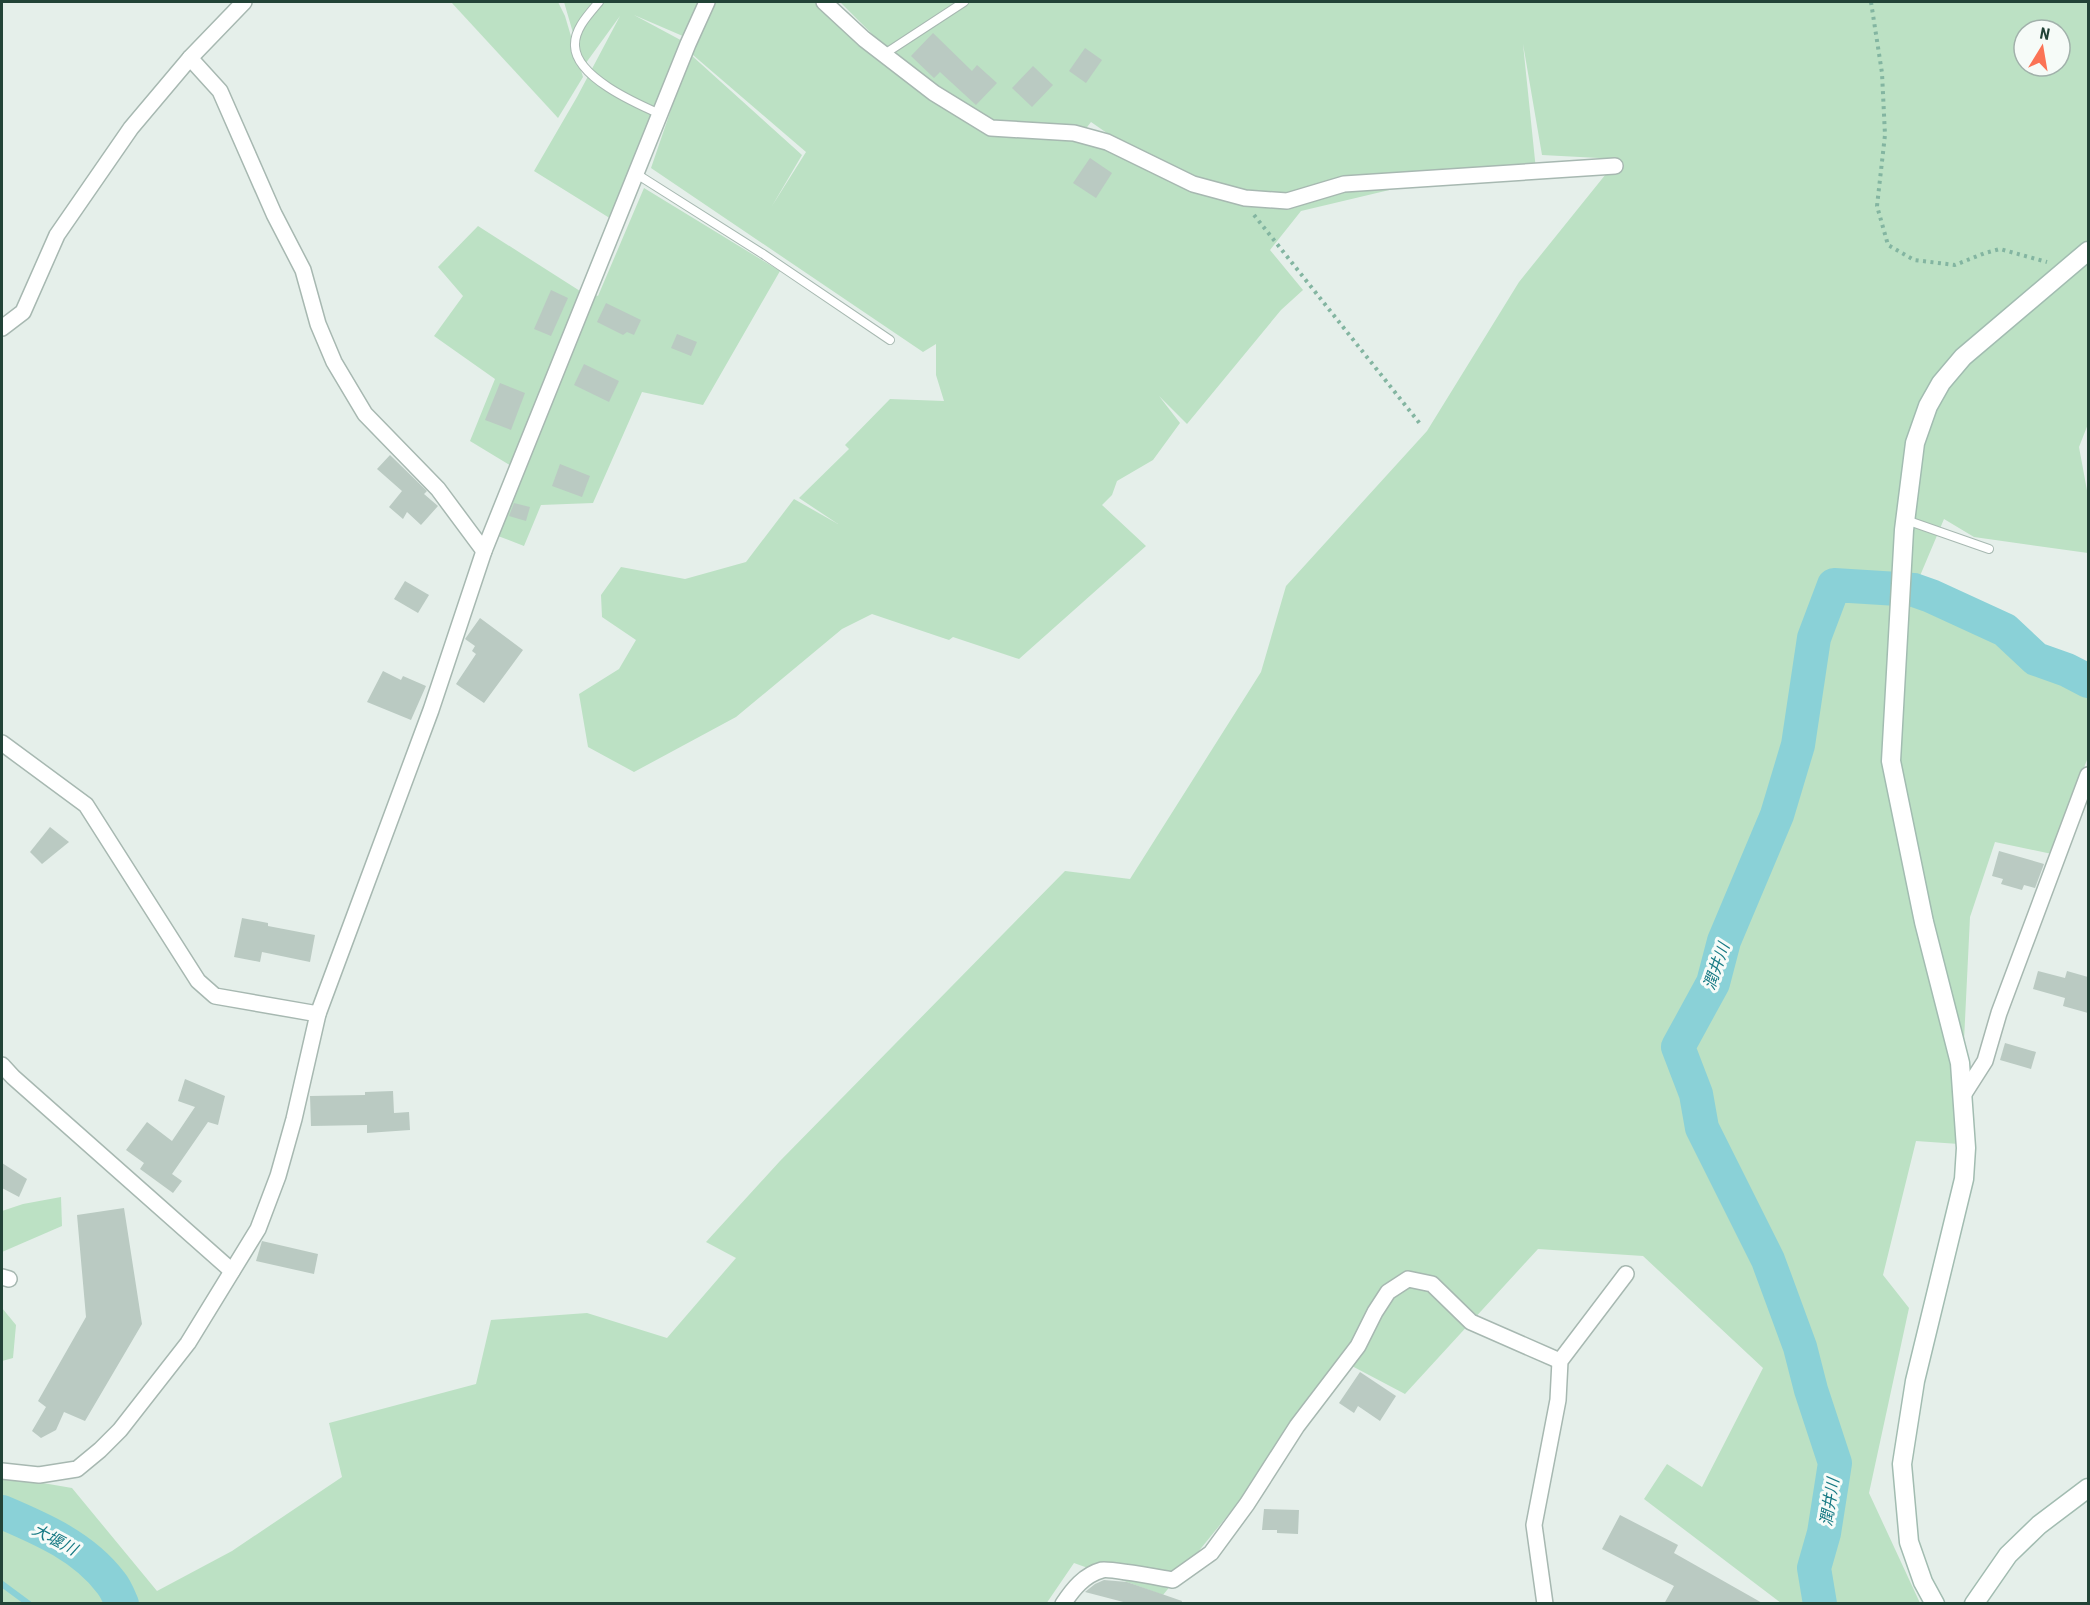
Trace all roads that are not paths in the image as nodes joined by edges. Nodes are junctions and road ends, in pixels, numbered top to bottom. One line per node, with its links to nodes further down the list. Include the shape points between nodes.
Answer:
1 (244, 2): 7 (street)
2 (599, 2): 8 (lane, via 579,28 575,47 583,67 627,98)
3 (707, 2): 8 (street)
4 (824, 2): 9 (street, via 864,39 934,93 991,128 1074,133 1107,142 1193,184 1238,196 1287,201 1344,184)
5 (964, 2): 6 (lane)
6 (889, 51)
7 (190, 58): 12 (street, via 131,128 57,235 23,312); 16 (street, via 220,91 303,270 318,324 334,362 365,414 438,489)
8 (660, 114): 10 (street)
9 (1615, 166)
10 (635, 173): 13 (lane); 16 (street)
11 (2088, 251): 14 (street, via 1963,357 1941,383 1915,443)
12 (2, 328)
13 (890, 340)
14 (1905, 525): 15 (lane); 21 (street, via 1891,761 1924,922 1960,1063)
15 (1989, 549)
16 (484, 550): 19 (street, via 431,710)
17 (2, 743): 19 (street, via 86,805 206,989 215,996)
18 (2088, 779): 21 (street, via 1999,1013 1985,1061)
19 (318, 1014): 22 (street, via 278,1176 258,1229)
20 (2, 1065): 22 (street)
21 (1962, 1097): 29 (street, via 1964,1179 1915,1381 1902,1464 1909,1542)
22 (232, 1272): 25 (street, via 188,1343 100,1450 77,1469 39,1475)
23 (1626, 1274): 24 (street)
24 (1560, 1361): 27 (street, via 1471,1322 1432,1284 1408,1279 1388,1292 1358,1346 1297,1426 1211,1553 1173,1580 1104,1569 1081,1582); 28 (street, via 1558,1400 1534,1525)
25 (2, 1471)
26 (2088, 1488): 30 (street, via 2039,1525 2008,1555)
27 (1063, 1604)
28 (1545, 1604)
29 (1935, 1604)
30 (1974, 1604)

